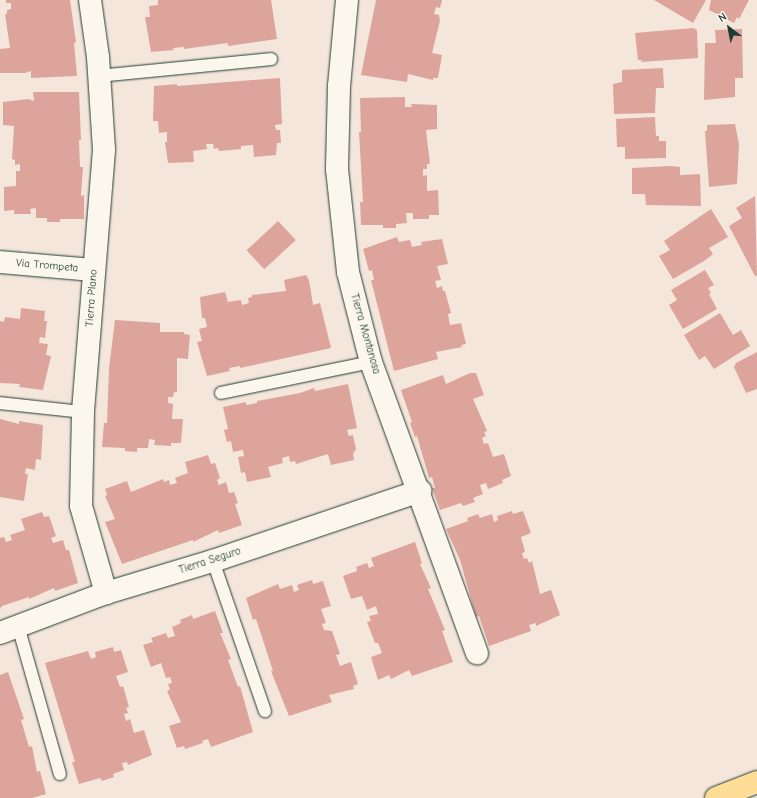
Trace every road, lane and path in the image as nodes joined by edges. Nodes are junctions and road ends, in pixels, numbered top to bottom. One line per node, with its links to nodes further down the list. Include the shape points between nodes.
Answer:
1 (90, 0): 4 (street, Tierra Plano)
2 (347, 0): 7 (street, Tierra Montanosa, via 339,86 337,170 348,272)
3 (271, 59): 4 (lane)
4 (99, 76): 6 (street, Tierra Plano, via 104,150)
5 (0, 262): 6 (street, Via Trompeta)
6 (94, 270): 10 (street, Tierra Plano)
7 (371, 362): 8 (lane); 11 (street, Tierra Montanosa)
8 (221, 393)
9 (0, 403): 10 (lane)
10 (83, 412): 13 (street, Tierra Plano, via 81,506)
11 (420, 491): 12 (street, Tierra Seguro); 15 (street, Tierra Montanosa)
12 (213, 561): 13 (street, Tierra Seguro); 16 (lane)
13 (106, 593): 14 (street, Tierra Seguro)
14 (9, 629): 17 (lane)
15 (477, 653)
16 (265, 711)
17 (60, 774)
18 (757, 782): 19 (highway)
19 (716, 798)

